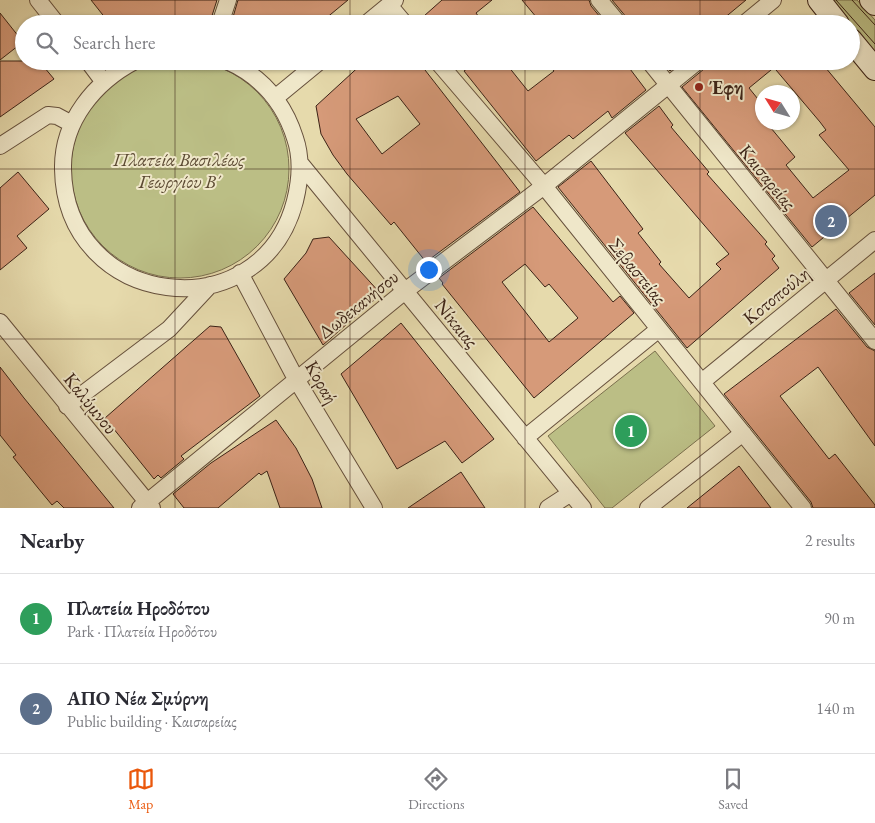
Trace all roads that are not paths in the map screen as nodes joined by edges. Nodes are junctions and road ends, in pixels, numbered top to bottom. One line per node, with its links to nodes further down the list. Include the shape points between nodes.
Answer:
1 (38, 0): 9 (street)
2 (228, 0): 10 (street)
3 (599, 0): 13 (street)
4 (773, 0): 14 (street)
5 (819, 0): 15 (main road)
6 (871, 0): 8 (main road)
7 (392, 2): 11 (street); 12 (street)
8 (875, 4)
9 (50, 15)
10 (223, 15)
11 (377, 15)
12 (400, 15)
13 (612, 15)
14 (755, 15)
15 (831, 15)
16 (860, 51): 17 (main road)
17 (875, 69)
18 (95, 70): 25 (street)
19 (121, 70): 25 (street)
20 (244, 70): 27 (street)
21 (309, 70): 27 (street)
22 (445, 70): 31 (street, Σεβαστείας)
23 (657, 70): 26 (street, Καισαρείας)
24 (687, 70): 26 (street, Δωδεκανήσου)
25 (103, 81): 28 (street)
26 (669, 85): 31 (street, Δωδεκανήσου); 34 (street, Καισαρείας)
27 (275, 98): 30 (street, via 290,123)
28 (72, 124): 29 (street, via 48,115); 35 (street, via 63,167 64,189 79,231 93,249 110,265 150,285 170,288)
29 (0, 146)
30 (300, 162): 33 (street, via 292,212 281,234 265,253); 36 (street, Νίκαιας)
31 (544, 186): 36 (street, Δωδεκανήσου); 38 (street, Σεβαστείας)
32 (875, 240): 34 (street, Κοτοπούλη)
33 (240, 273): 35 (street); 40 (street, Κοραή)
34 (826, 280): 39 (street, Καισαρείας); 41 (street, Κοτοπούλη)
35 (210, 285): 42 (street, via 169,329)
36 (405, 291): 40 (street, Δωδεκανήσου); 44 (street, Νίκαιας)
37 (1, 325): 42 (street, Καλύμνου)
38 (659, 329): 41 (street, Σεβαστείας); 44 (street)
39 (875, 341)
40 (296, 379): 46 (street, Δωδεκανήσου); 47 (street, Κοραή)
41 (703, 381): 43 (street, Σεβαστείας)
42 (67, 406): 46 (street, Καλύμνου)
43 (744, 432): 50 (street); 51 (street, Σεβαστείας)
44 (525, 438): 45 (street, Νίκαιας)
45 (571, 493): 48 (street); 49 (street, Νίκαιας)
46 (146, 506)
47 (374, 508)
48 (548, 508)
49 (583, 508)
50 (648, 508)
51 (803, 508)

